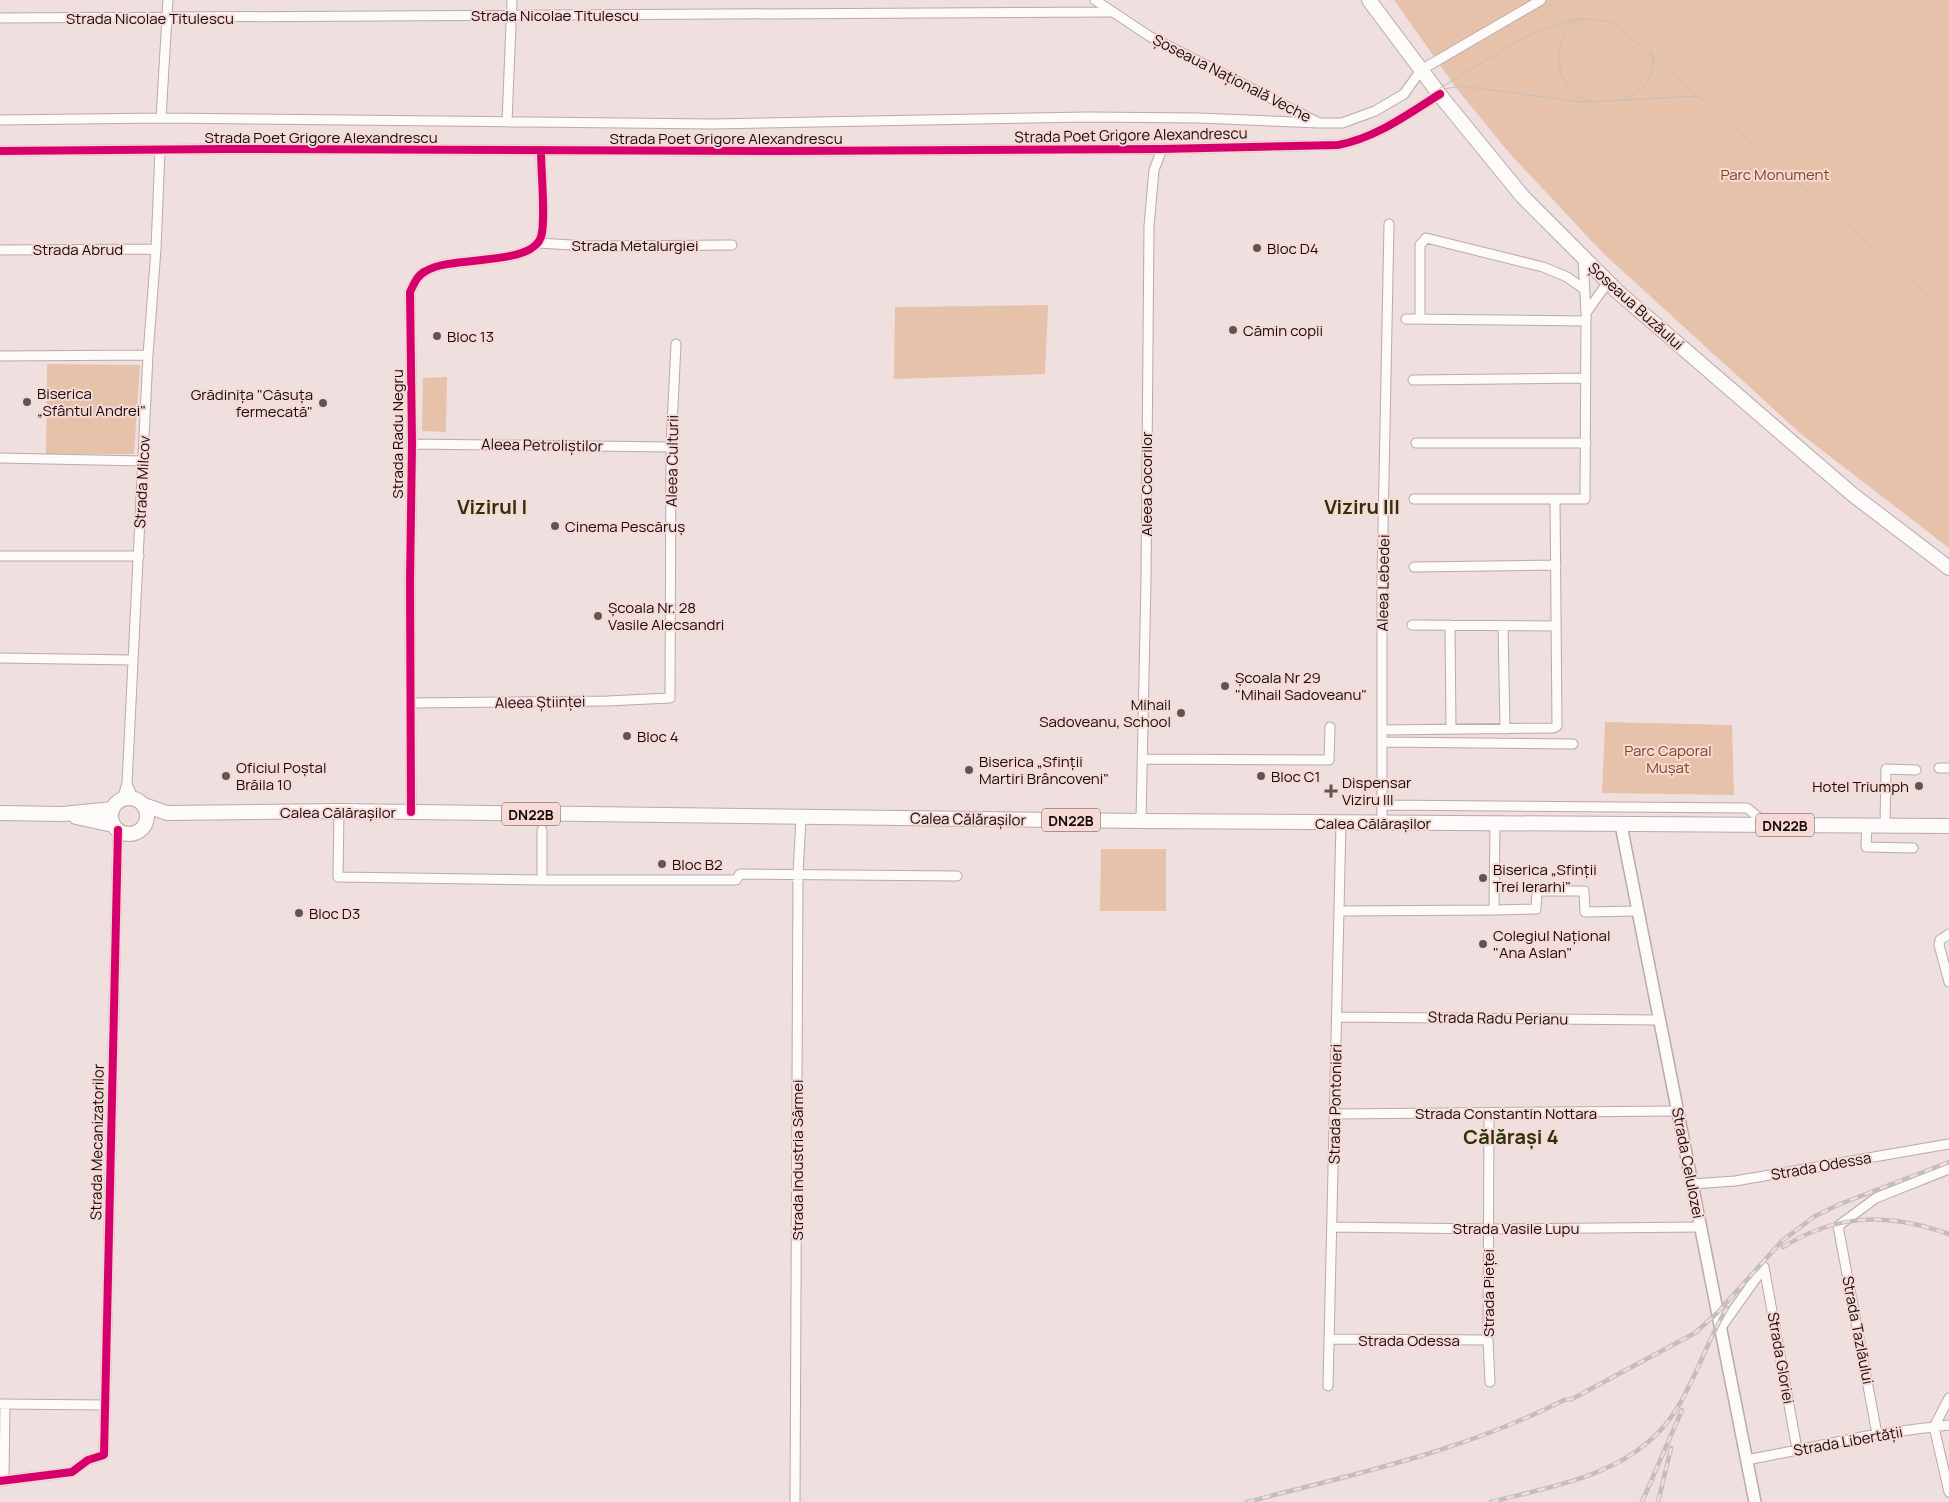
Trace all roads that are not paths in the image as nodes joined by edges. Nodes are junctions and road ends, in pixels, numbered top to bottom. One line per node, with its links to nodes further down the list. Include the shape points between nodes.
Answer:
1 (168, 0): 9 (street)
2 (512, 0): 7 (street)
3 (1095, 0): 6 (street, Șoseaua Națională Veche)
4 (1369, 0): 10 (main road, Șoseaua Buzăului)
5 (1541, 0): 10 (street)
6 (1111, 12): 7 (street, Strada Nicolae Titulescu); 15 (street, Șoseaua Națională Veche, via 1185,55)
7 (511, 15): 9 (street, Strada Nicolae Titulescu); 14 (street)
8 (0, 18): 9 (street, Strada Nicolae Titulescu)
9 (168, 18): 12 (street)
10 (1421, 70): 11 (main road, Șoseaua Buzăului); 15 (street, Șoseaua Națională Veche, via 1404,94 1365,116 1342,123)
11 (1440, 94): 16 (street, Strada Poet Grigore Alexandrescu, via 1376,132 1338,145); 25 (main road, Șoseaua Buzăului, via 1523,197)
12 (160, 118): 13 (street, Strada Poet Grigore Alexandrescu); 14 (street, Strada Poet Grigore Alexandrescu)
13 (0, 120)
14 (507, 122): 15 (street, Strada Poet Grigore Alexandrescu, via 713,124 1088,117)
15 (1319, 122)
16 (1162, 149): 19 (street, Strada Poet Grigore Alexandrescu); 63 (street, Aleea Cocorilor, via 1154,170 1149,226)
17 (160, 150): 18 (street, Strada Poet Grigore Alexandrescu); 19 (street, Strada Poet Grigore Alexandrescu); 23 (street, Strada Milcov)
18 (0, 151)
19 (541, 152): 21 (street, via 542,229)
20 (1389, 224): 60 (street, Aleea Lebedei)
21 (538, 243): 22 (street, Strada Metalurgiei); 38 (street, Strada Radu Negru, via 524,252 426,270 416,279 409,305)
22 (732, 245)
23 (156, 249): 24 (street, Strada Abrud); 32 (street, Strada Milcov)
24 (0, 250)
25 (1583, 258): 26 (main road, Șoseaua Buzăului); 27 (street)
26 (1608, 282): 28 (street); 48 (main road, Șoseaua Buzăului, via 1852,494)
27 (1584, 289): 28 (street); 30 (street, via 1567,277 1543,267 1426,238 1420,245)
28 (1586, 317): 30 (street); 34 (street)
29 (1406, 319): 30 (street)
30 (1420, 319)
31 (676, 344): 39 (street, Aleea Culturii)
32 (148, 354): 33 (street); 41 (street, Strada Milcov)
33 (0, 356)
34 (1586, 378): 35 (street); 37 (street)
35 (1413, 380)
36 (1416, 443): 37 (street)
37 (1586, 443): 43 (street, via 1585,499)
38 (412, 444): 39 (street, Aleea Petroliștilor); 56 (street, Strada Radu Negru)
39 (671, 447): 55 (street, Aleea Culturii)
40 (0, 458): 41 (street)
41 (143, 461): 45 (street, Strada Milcov)
42 (1414, 499): 43 (street)
43 (1555, 500): 46 (street)
44 (0, 556): 45 (street)
45 (139, 556): 54 (street, Strada Milcov)
46 (1556, 565): 47 (street); 52 (street)
47 (1414, 566)
48 (1949, 568)
49 (1412, 625): 50 (street)
50 (1450, 625): 51 (street); 58 (street)
51 (1504, 626): 52 (street); 59 (street)
52 (1556, 626): 59 (street, via 1557,726)
53 (0, 658): 54 (street)
54 (132, 660): 67 (street, Strada Milcov)
55 (670, 698): 56 (street, Aleea Științei)
56 (411, 703): 70 (street, Strada Radu Negru)
57 (1330, 727): 63 (street, via 1329,760)
58 (1451, 729): 59 (street); 60 (street)
59 (1505, 729)
60 (1382, 730): 61 (street, Aleea Lebedei)
61 (1382, 742): 62 (street); 68 (street, Aleea Lebedei)
62 (1572, 744)
63 (1143, 759): 75 (street, Aleea Cocorilor)
64 (1939, 768): 65 (street)
65 (1949, 768)
66 (1916, 770): 83 (street, via 1886,769)
67 (128, 803): 72 (main road, Calea Călărașilor / DN22B); 73 (main road, Calea Călărașilor / DN22B); 80 (main road, via 147,815); 85 (main road)
68 (1382, 806): 77 (street, Aleea Lebedei); 81 (street, via 1747,808)
69 (339, 811): 70 (main road, Calea Călărașilor / DN22B); 72 (main road, Calea Călărașilor / DN22B); 90 (street, via 338,877)
70 (411, 812): 74 (main road, Calea Călărașilor / DN22B)
71 (0, 813): 73 (main road, Calea Călărașilor / DN22B)
72 (166, 813): 80 (main road, Calea Călărașilor / DN22B)
73 (63, 814): 85 (main road, Calea Călărașilor / DN22B)
74 (801, 818): 75 (main road, Calea Călărașilor / DN22B); 88 (street, Strada Industria Sârmei)
75 (1141, 821): 76 (main road, Calea Călărașilor / DN22B)
76 (1341, 822): 77 (main road, Calea Călărașilor / DN22B); 92 (street, Strada Pontonieri)
77 (1382, 823): 78 (main road, Calea Călărașilor / DN22B)
78 (1495, 824): 79 (main road, Calea Călărașilor / DN22B); 91 (street)
79 (1621, 824): 81 (main road, Calea Călărașilor / DN22B); 93 (street, Strada Celulozei)
80 (144, 825): 85 (main road, DN22B, via 132,833)
81 (1768, 825): 82 (main road, Calea Călărașilor / DN22B)
82 (1866, 825): 83 (main road, Calea Călărașilor / DN22B); 87 (street, via 1866,847)
83 (1885, 825): 84 (main road, Calea Călărașilor / DN22B)
84 (1949, 826)
85 (116, 827): 114 (street, Strada Mecanizatorilor)
86 (542, 830): 90 (street)
87 (1913, 848)
88 (798, 874): 89 (street); 90 (street, via 740,874 736,880); 122 (street, Strada Industria Sârmei)
89 (957, 876)
90 (542, 880)
91 (1494, 910): 92 (street); 93 (street, via 1536,909 1537,891 1584,891 1585,912)
92 (1339, 911): 96 (street, Strada Pontonieri)
93 (1638, 911): 97 (street, Strada Celulozei)
94 (1949, 934): 95 (street, via 1940,940)
95 (1949, 982)
96 (1337, 1017): 97 (street, Strada Radu Perianu); 99 (street, Strada Pontonieri)
97 (1659, 1020): 98 (street, Strada Celulozei)
98 (1677, 1111): 100 (street, Strada Constantin Nottara); 103 (street, Strada Celulozei)
99 (1335, 1114): 100 (street, Strada Constantin Nottara); 104 (street, Strada Pontonieri)
100 (1489, 1114): 106 (street, Strada Pieței)
101 (1949, 1144): 103 (street, Strada Odessa, via 1735,1181)
102 (1949, 1169): 117 (street, Strada Tazlăului, via 1876,1198 1838,1226)
103 (1692, 1184): 105 (street, Strada Celulozei)
104 (1332, 1227): 106 (street, Strada Vasile Lupu); 108 (street, Strada Pontonieri)
105 (1700, 1227): 106 (street, Strada Vasile Lupu); 107 (street, Strada Celulozei)
106 (1488, 1229): 109 (street, Strada Pieței)
107 (1720, 1329): 118 (street, Strada Gloriei, via 1764,1267); 119 (street, Strada Celulozei)
108 (1330, 1339): 109 (street, Strada Odessa); 111 (street, Strada Pontonieri)
109 (1488, 1340): 110 (street, Strada Pieței)
110 (1490, 1382)
111 (1328, 1386)
112 (1949, 1398): 116 (street)
113 (3, 1404): 114 (street); 120 (street)
114 (104, 1405): 120 (street, Strada Mecanizatorilor, via 104,1455 88,1460 72,1472)
115 (1949, 1425): 116 (street, Strada Libertății)
116 (1934, 1427): 117 (street, Strada Libertății); 121 (street)
117 (1877, 1434): 118 (street, Strada Libertății)
118 (1797, 1448): 119 (street, Strada Libertății)
119 (1747, 1460): 123 (street, Strada Celulozei)
120 (2, 1481)
121 (1949, 1492)
122 (795, 1502)
123 (1755, 1502)

